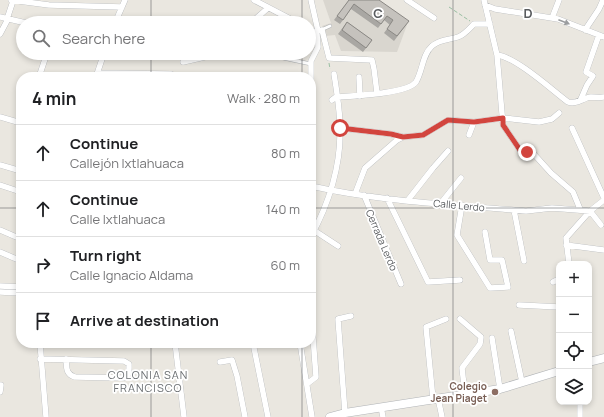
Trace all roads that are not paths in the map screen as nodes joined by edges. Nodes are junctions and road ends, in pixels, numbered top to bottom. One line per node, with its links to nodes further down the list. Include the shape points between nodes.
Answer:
1 (12, 0): 9 (street, via 49,5); 18 (street)
2 (125, 0): 9 (street)
3 (254, 0): 10 (street)
4 (311, 0): 14 (street)
5 (408, 0): 16 (street)
6 (559, 0): 17 (street)
7 (603, 0): 24 (street)
8 (485, 2): 17 (street, via 495,9); 21 (street)
9 (122, 7): 11 (street)
10 (268, 8): 12 (street); 13 (street)
11 (118, 16)
12 (259, 16)
13 (284, 16)
14 (315, 16)
15 (0, 18): 18 (street)
16 (434, 18)
17 (552, 18): 24 (street, one-way to 24)
18 (8, 19): 20 (street); 26 (street)
19 (316, 19): 25 (street)
20 (16, 21)
21 (490, 24): 29 (street); 42 (street, via 474,24 459,37 441,40 426,54 415,82 409,88)
22 (330, 26): 25 (lane)
23 (316, 30): 25 (street)
24 (585, 30): 27 (street)
25 (319, 31): 28 (street); 42 (street, via 330,58 372,60)
26 (0, 34)
27 (601, 36): 46 (street, via 586,72 593,76)
28 (316, 49)
29 (497, 55): 46 (street, via 519,65 568,102); 49 (street)
30 (44, 60): 37 (street)
31 (102, 60): 38 (street)
32 (192, 60): 35 (street)
33 (294, 60): 36 (lane)
34 (311, 60): 36 (street)
35 (184, 62)
36 (311, 64): 39 (street)
37 (40, 72)
38 (98, 72)
39 (311, 72)
40 (332, 72): 45 (street)
41 (359, 77): 43 (street)
42 (377, 94): 43 (street)
43 (360, 96): 45 (street)
44 (604, 97): 46 (street, via 590,97)
45 (335, 98): 52 (street)
46 (580, 101)
47 (559, 113): 49 (street, via 552,119 539,122)
48 (0, 117): 50 (street)
49 (503, 118): 51 (street); 71 (street, via 503,125 520,150 532,152 573,192)
50 (16, 122)
51 (474, 122): 54 (street); 55 (street, via 448,120 423,135)
52 (340, 128): 55 (street); 63 (street, via 340,144)
53 (572, 128): 67 (street)
54 (469, 135)
55 (403, 137): 64 (street, via 365,168)
56 (448, 151): 68 (street)
57 (0, 165): 58 (street)
58 (16, 170)
59 (461, 178): 69 (street)
60 (0, 185): 62 (street)
61 (316, 187): 63 (street, Calle Lerdo)
62 (16, 190)
63 (329, 190): 64 (street, Calle Lerdo); 74 (street)
64 (355, 194): 65 (street, Calle Lerdo)
65 (364, 195): 66 (street, Calle Lerdo); 90 (street, Cerrada Lerdo)
66 (387, 198): 68 (street, Calle Lerdo); 87 (street, via 428,282)
67 (604, 199): 73 (street)
68 (408, 200): 69 (street, Calle Lerdo)
69 (441, 203): 70 (street, Calle Lerdo)
70 (462, 205): 72 (street, Calle Lerdo); 77 (street, via 457,235 490,288 508,287 502,260 490,260)
71 (580, 209): 72 (street, Calle Lerdo); 73 (street, Calle Lerdo)
72 (514, 210): 85 (street)
73 (590, 211): 75 (street); 80 (street, via 566,238)
74 (316, 223)
75 (601, 224)
76 (0, 230): 79 (street)
77 (485, 232)
78 (316, 233): 81 (street)
79 (16, 238)
80 (566, 245): 82 (street); 86 (street)
81 (338, 246)
82 (604, 250)
83 (0, 252): 84 (street)
84 (16, 259)
85 (524, 261)
86 (569, 261)
87 (460, 280)
88 (556, 280): 89 (street)
89 (553, 282)
90 (401, 284)
91 (0, 286): 92 (street)
92 (16, 287)
93 (0, 292): 94 (street)
94 (16, 293)
95 (519, 305): 96 (street)
96 (556, 307)
97 (351, 316): 122 (street, via 338,318)
98 (460, 318): 118 (street, via 481,337 480,344 462,368)
99 (446, 319): 119 (street, via 426,327)
100 (511, 331): 113 (street)
101 (492, 338): 116 (street)
102 (40, 348): 107 (street)
103 (176, 348): 125 (street)
104 (254, 348): 127 (street)
105 (301, 348): 114 (street)
106 (314, 348): 114 (street, via 316,377)
107 (40, 358): 109 (street); 124 (street)
108 (604, 358): 110 (street)
109 (66, 359): 109 (street, via 124,361 129,364 129,373 123,378 70,376 67,372)
110 (592, 361)
111 (220, 362): 126 (street, via 232,360)
112 (556, 372): 113 (street)
113 (522, 382): 116 (street)
114 (306, 384): 123 (street)
115 (0, 385): 117 (street)
116 (500, 389): 118 (street)
117 (0, 392)
118 (465, 394): 119 (street)
119 (437, 400): 121 (street); 130 (street)
120 (580, 405): 131 (street)
121 (381, 407): 122 (street); 129 (street)
122 (345, 413): 128 (street)
123 (312, 415)
124 (46, 417)
125 (184, 417)
126 (245, 417)
127 (268, 417)
128 (330, 417)
129 (382, 417)
130 (442, 417)
131 (580, 417)

